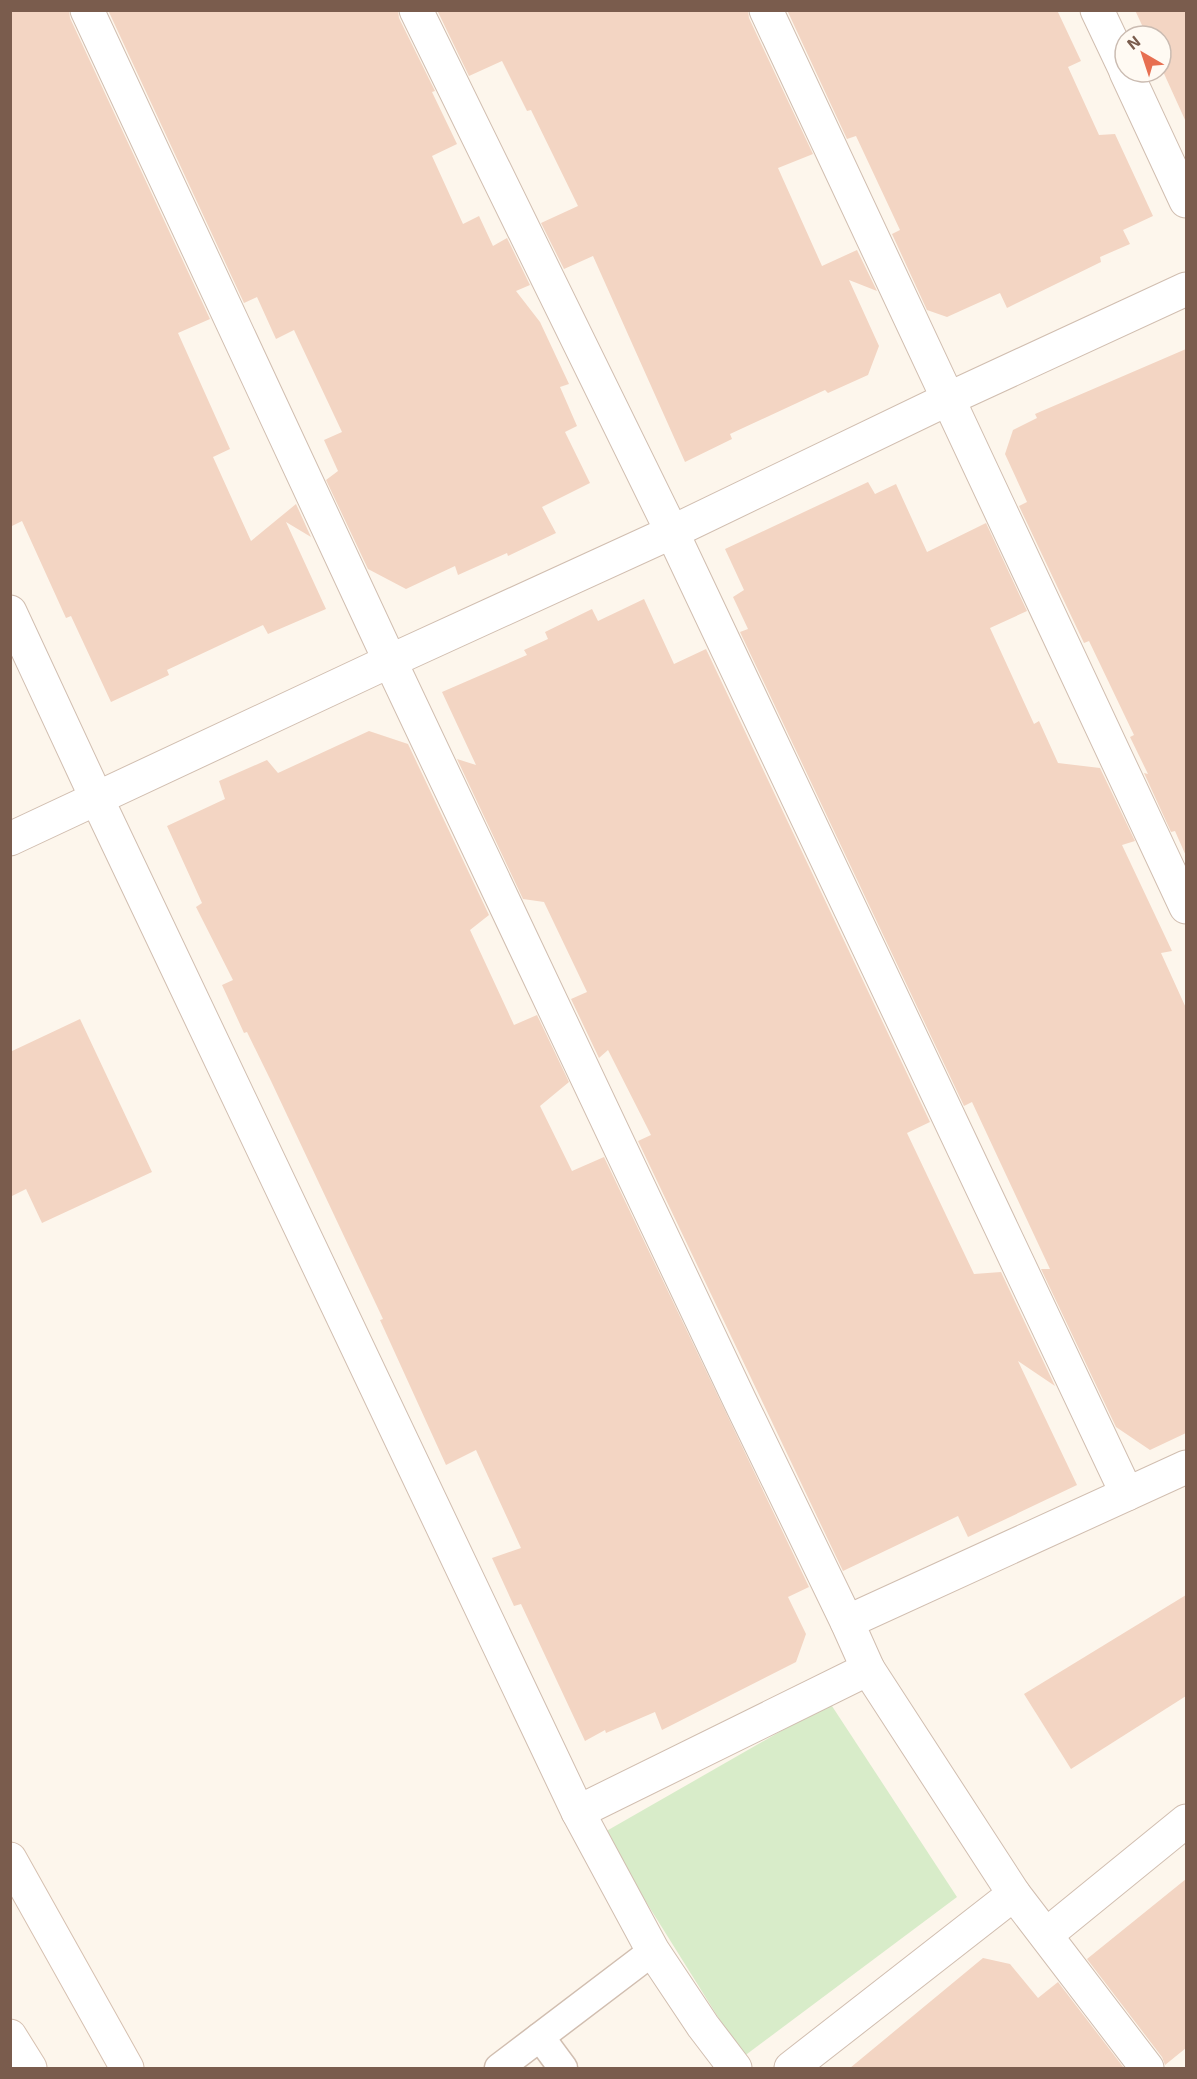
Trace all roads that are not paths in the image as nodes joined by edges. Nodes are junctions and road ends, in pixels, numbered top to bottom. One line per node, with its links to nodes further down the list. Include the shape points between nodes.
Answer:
1 (87, 10): 12 (street)
2 (416, 10): 10 (street)
3 (766, 10): 9 (street)
4 (1097, 10): 5 (street)
5 (1113, 44)
6 (1132, 84): 7 (street)
7 (1186, 201)
8 (1186, 289): 9 (street)
9 (948, 399): 10 (street); 15 (street)
10 (672, 532): 12 (street); 17 (street)
11 (10, 612): 13 (street)
12 (390, 661): 13 (street); 18 (street)
13 (96, 798): 14 (street); 20 (street)
14 (10, 839)
15 (1186, 907)
16 (1186, 1467): 17 (street)
17 (1127, 1494): 18 (street)
18 (847, 1622): 19 (street)
19 (868, 1669): 20 (street); 23 (street)
20 (578, 1812): 25 (street)
21 (1186, 1821): 24 (street)
22 (10, 1859): 29 (street)
23 (1014, 1894): 24 (street); 33 (street)
24 (1046, 1935): 34 (street)
25 (653, 1951): 27 (lane); 32 (street)
26 (10, 2036): 28 (street)
27 (540, 2037): 30 (lane); 31 (lane)
28 (30, 2068)
29 (127, 2068)
30 (499, 2068)
31 (563, 2068)
32 (735, 2068)
33 (791, 2068)
34 (1147, 2068)

